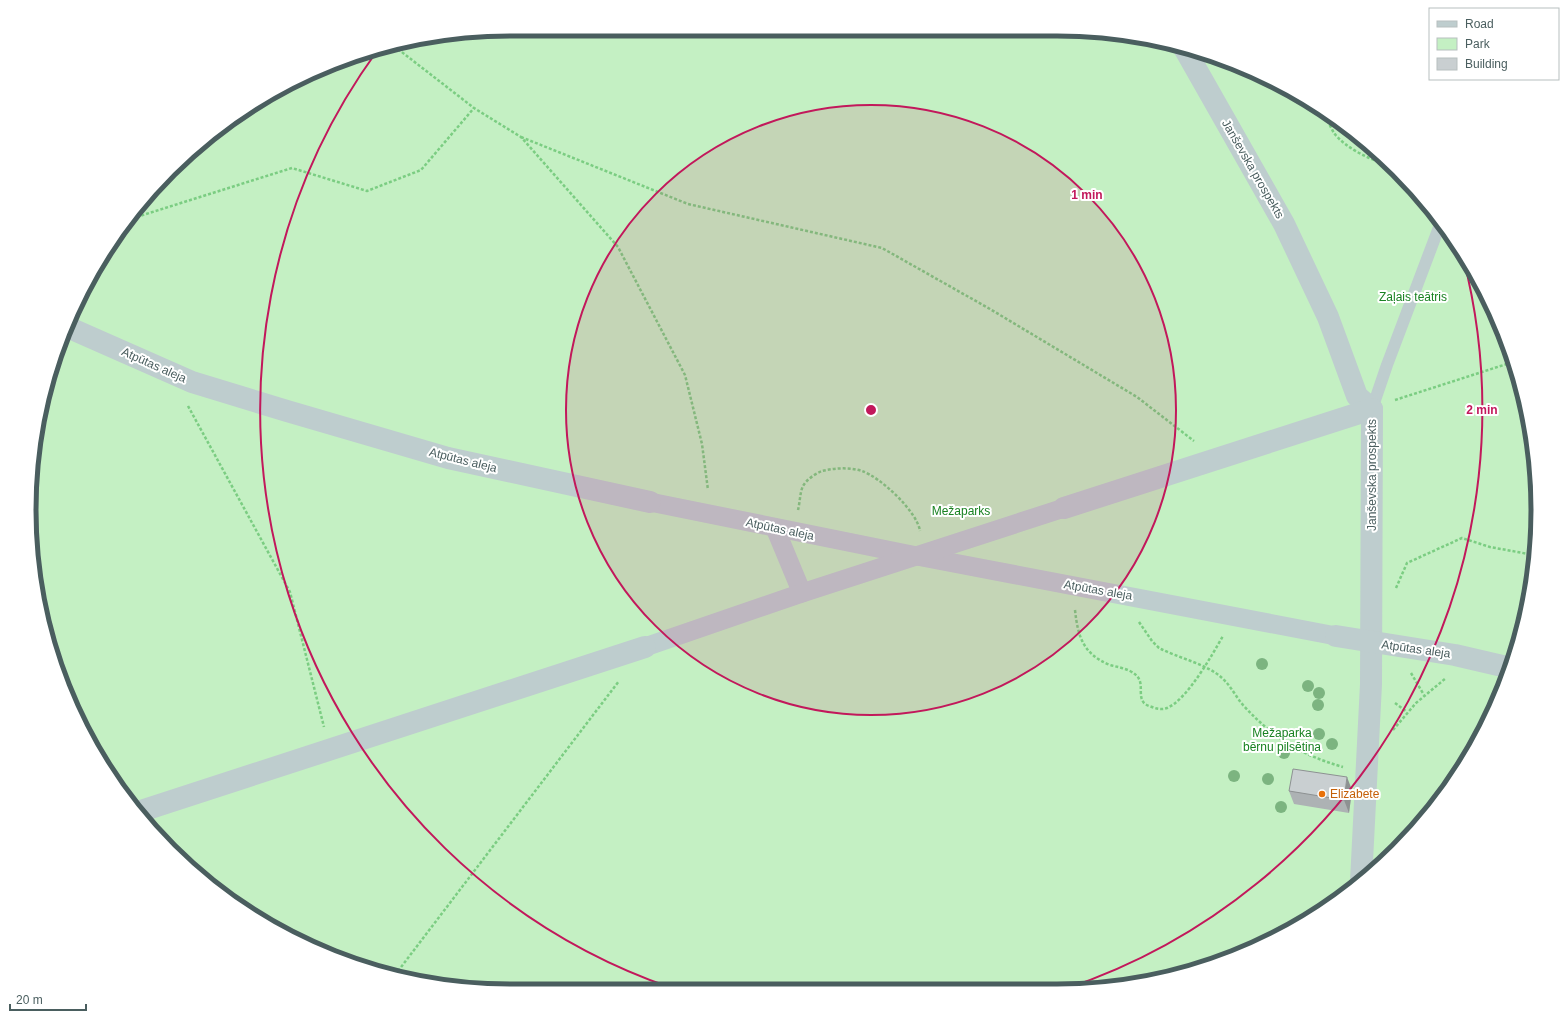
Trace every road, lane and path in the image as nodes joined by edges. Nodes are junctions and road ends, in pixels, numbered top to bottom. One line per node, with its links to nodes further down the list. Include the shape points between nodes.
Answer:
1 (398, 49): 3 (path)
2 (1187, 54): 12 (street, Janševska prospekts, via 1284,224 1328,317 1356,396)
3 (474, 108): 5 (path); 7 (path, via 421,170 367,191 292,168)
4 (1328, 121): 6 (path, via 1334,134)
5 (521, 137): 13 (path, via 688,204 882,248 990,309 1137,398); 16 (path, via 618,247 685,376 702,444)
6 (1379, 163)
7 (138, 217)
8 (1438, 229): 12 (lane)
9 (72, 329): 11 (street, Atpūtas aleja)
10 (1508, 364): 12 (path)
11 (192, 382): 14 (street, Atpūtas aleja, via 448,458); 34 (path, via 187,404 290,592)
12 (1372, 409): 13 (street); 27 (street, Janševska prospekts)
13 (1216, 458): 15 (street)
14 (650, 502): 16 (street, Atpūtas aleja)
15 (1064, 508): 20 (street)
16 (710, 514): 17 (street, Atpūtas aleja)
17 (775, 528): 18 (street, Atpūtas aleja); 23 (street)
18 (794, 532): 20 (street, Atpūtas aleja); 20 (path, via 803,486 808,479 818,472 832,468 850,468 875,478 910,510 919,523 920,544)
19 (1529, 555): 22 (path, via 1462,538 1407,564)
20 (917, 556): 21 (street, Atpūtas aleja); 23 (street)
21 (1071, 585): 24 (street, Atpūtas aleja); 31 (path, via 1077,626 1086,648 1096,658 1129,670 1137,676 1141,683 1142,699 1148,706 1162,709 1173,704)
22 (1394, 592)
23 (802, 593): 28 (street)
24 (1132, 596): 25 (street, Atpūtas aleja); 31 (path, via 1141,625 1152,641 1167,652)
25 (1236, 616): 26 (street, Atpūtas aleja); 31 (path)
26 (1336, 636): 27 (street, Atpūtas aleja)
27 (1371, 643): 29 (street, Atpūtas aleja); 33 (street, Janševska prospekts)
28 (645, 647): 34 (street)
29 (1454, 655): 30 (street, Atpūtas aleja); 33 (path, via 1452,673 1416,703 1391,734)
30 (1504, 666)
31 (1204, 668): 35 (path, via 1222,678 1242,704 1266,728 1298,751 1329,763)
32 (621, 679): 38 (path)
33 (1368, 746): 35 (street, Janševska prospekts)
34 (330, 751): 36 (street)
35 (1367, 772): 37 (street, Janševska prospekts)
36 (143, 810)
37 (1361, 873)
38 (398, 971)

